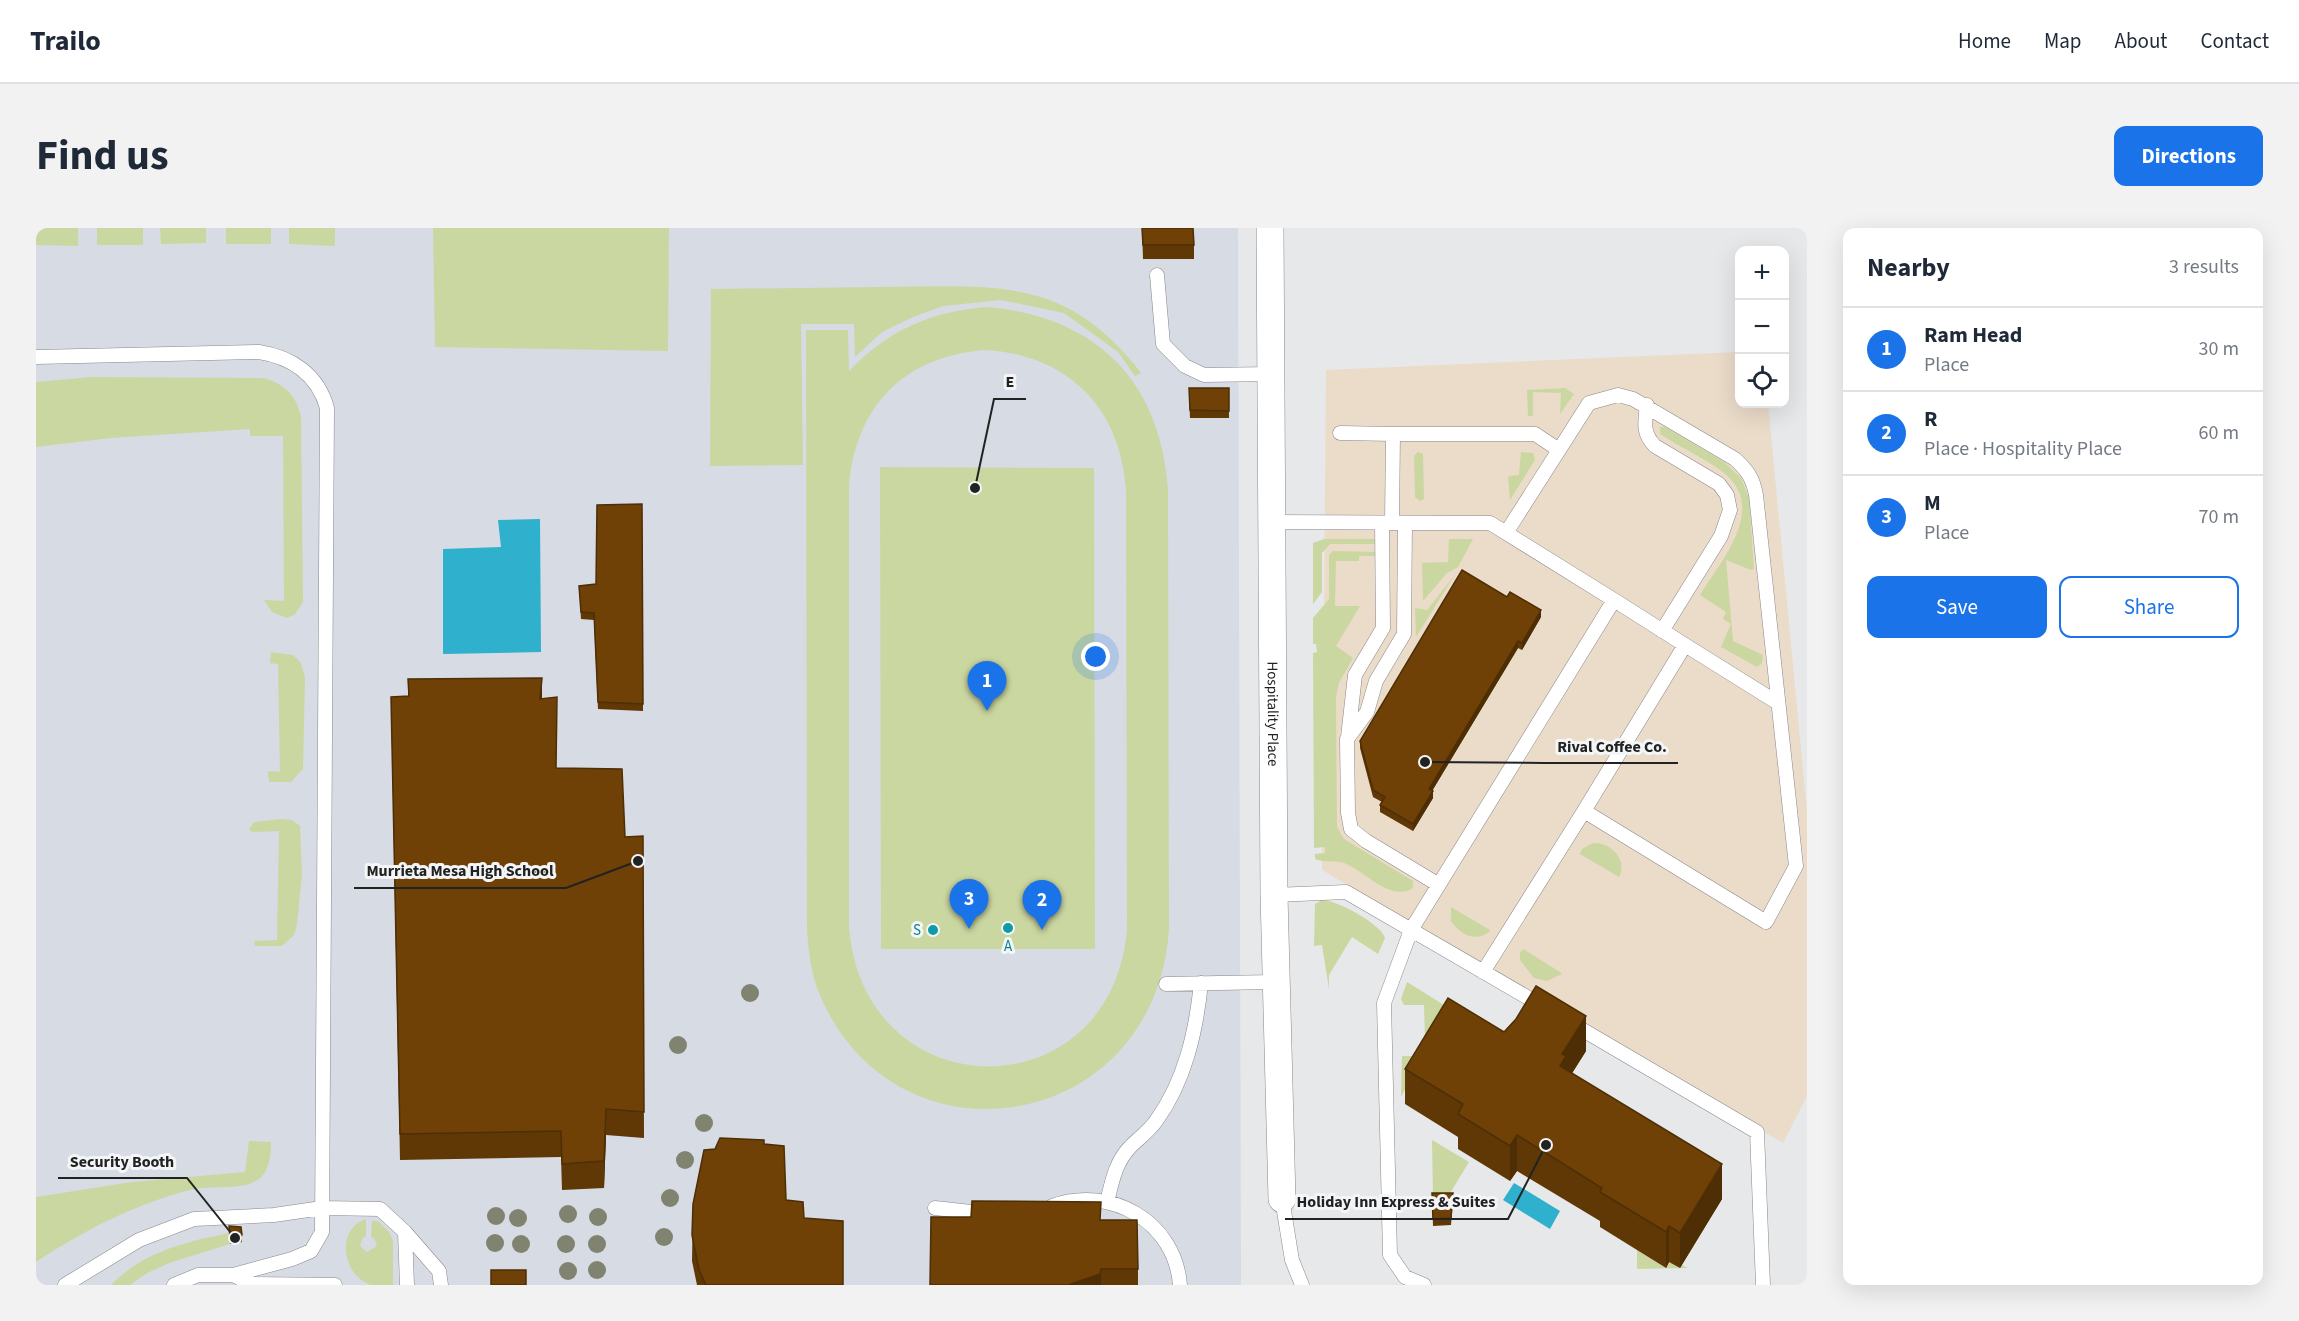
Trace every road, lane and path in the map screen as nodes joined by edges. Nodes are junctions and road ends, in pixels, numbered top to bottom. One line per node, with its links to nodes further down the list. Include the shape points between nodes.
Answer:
1 (1270, 228): 4 (street, Hospitality Place)
2 (1158, 275): 4 (lane, via 1163,344 1185,366 1204,375)
3 (36, 357): 27 (lane, via 259,352 299,366 323,394 327,408)
4 (1270, 374): 9 (street, Hospitality Place)
5 (1647, 405): 8 (lane, via 1618,395 1589,403); 13 (lane, via 1644,428 1648,439 1719,484 1728,495 1730,510 1721,536); 15 (lane, via 1735,459 1753,479)
6 (1340, 433): 7 (lane)
7 (1393, 434): 8 (lane, via 1535,434); 10 (lane)
8 (1559, 450): 11 (lane)
9 (1272, 522): 10 (lane); 19 (street, Hospitality Place)
10 (1393, 523): 11 (lane, via 1490,524); 16 (lane, via 1383,628 1355,675); 16 (lane, via 1404,634 1376,681 1367,712)
11 (1506, 533): 12 (lane)
12 (1614, 600): 13 (lane); 18 (lane)
13 (1662, 631): 14 (lane)
14 (1685, 645): 15 (lane); 17 (lane)
15 (1778, 703): 17 (lane, via 1796,866 1766,922)
16 (1347, 739): 18 (lane, via 1347,813 1351,829)
17 (1584, 811): 21 (lane)
18 (1438, 885): 20 (lane)
19 (1274, 895): 20 (lane, via 1346,892); 22 (street, Hospitality Place)
20 (1411, 930): 21 (lane); 40 (lane, via 1384,1003 1390,1255 1405,1277)
21 (1483, 972): 41 (lane, via 1757,1132)
22 (1276, 982): 23 (lane); 25 (street, Hospitality Place)
23 (1201, 983): 24 (lane); 26 (lane, via 1188,1058 1155,1123 1128,1149 1114,1170)
24 (1166, 984)
25 (1282, 1199): 39 (lane, via 1292,1260)
26 (1107, 1202): 29 (lane, via 1081,1199); 38 (lane, via 1118,1203 1153,1226 1176,1265)
27 (322, 1208): 31 (lane, via 380,1209); 32 (lane, via 322,1232 311,1251 292,1260); 33 (lane, via 194,1219 139,1240)
28 (935, 1208): 30 (lane)
29 (1039, 1211)
30 (1005, 1215)
31 (405, 1232): 36 (lane); 37 (lane, via 439,1271)
32 (233, 1275): 34 (lane, via 198,1275); 35 (lane, via 252,1284)
33 (65, 1285)
34 (174, 1285)
35 (335, 1285)
36 (407, 1285)
37 (441, 1285)
38 (1180, 1285)
39 (1302, 1285)
40 (1424, 1285)
41 (1763, 1285)

